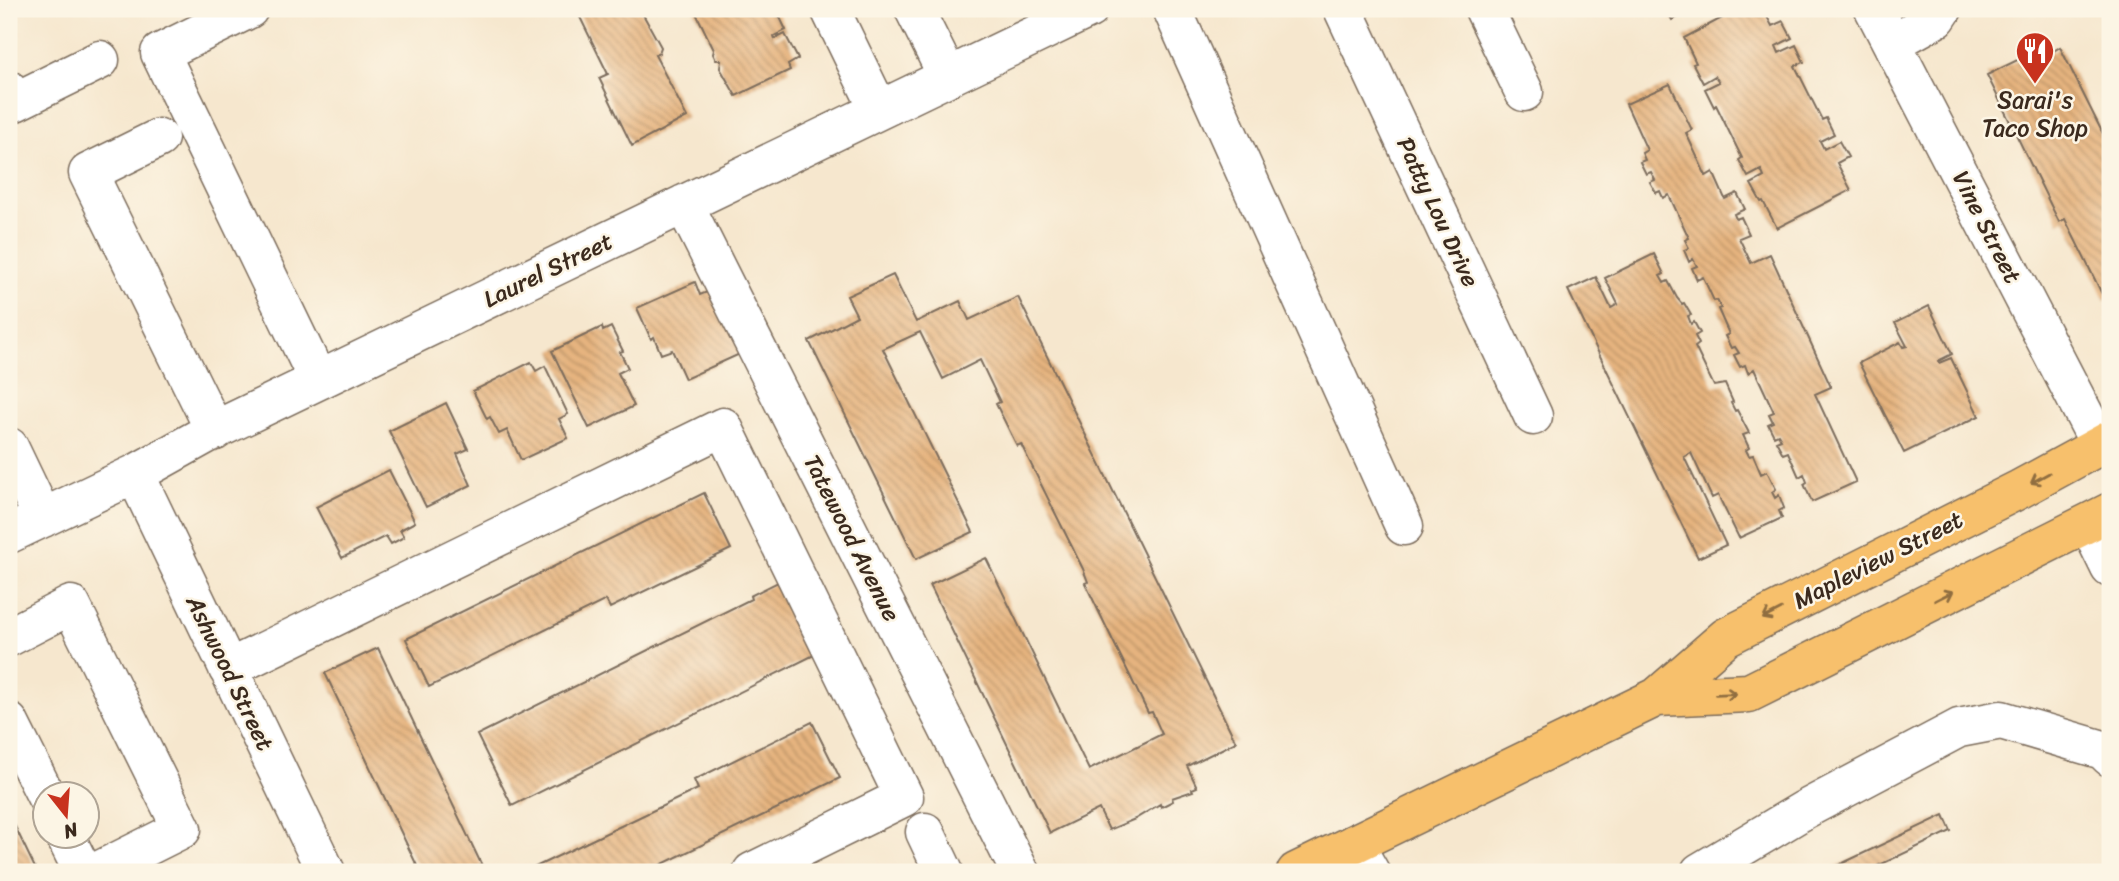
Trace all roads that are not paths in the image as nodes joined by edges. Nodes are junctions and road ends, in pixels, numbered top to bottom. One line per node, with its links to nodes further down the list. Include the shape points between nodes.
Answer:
1 (249, 9): 18 (street, via 160,53)
2 (830, 9): 15 (street)
3 (915, 9): 12 (street)
4 (1089, 9): 12 (street, Laurel Street)
5 (1172, 9): 26 (street)
6 (1343, 9): 19 (street, Patty Lou Drive)
7 (1484, 9): 13 (street)
8 (1874, 9): 10 (street, Vine Street)
9 (1943, 9): 10 (street, via 1937,18)
10 (1892, 43): 21 (street, Vine Street)
11 (100, 60): 14 (street)
12 (948, 77): 15 (street, Laurel Street)
13 (1524, 92)
14 (11, 99)
15 (879, 110): 17 (street, Laurel Street)
16 (159, 138): 20 (street, via 88,173)
17 (684, 204): 18 (street, Laurel Street); 43 (street, Tatewood Avenue)
18 (318, 380): 20 (street, Laurel Street)
19 (1533, 416)
20 (215, 430): 23 (street, Laurel Street)
21 (2105, 443): 31 (main road, Mapleview Street, one-way to 31, via 1726,637)
22 (9, 447): 24 (street)
23 (135, 474): 24 (street, Laurel Street); 30 (street, Ashwood Street)
24 (43, 518): 27 (street, Laurel Street)
25 (2099, 518): 28 (street); 31 (main road, Mapleview Street, one-way to 25, via 1749,693)
26 (1404, 526)
27 (9, 534)
28 (2110, 568)
29 (13, 624): 39 (street, via 71,605 182,830)
30 (228, 669): 40 (street, Ashwood Street); 41 (street, via 723,427 904,797)
31 (1657, 696): 37 (main road, Mapleview Street)
32 (9, 722): 34 (street)
33 (2108, 751): 45 (street, via 2001,720 1959,728 1804,810)
34 (38, 780)
35 (925, 832): 42 (street)
36 (72, 850): 38 (street)
37 (1362, 858): 44 (main road, Mapleview Street)
38 (83, 872)
39 (96, 872)
40 (326, 872)
41 (752, 872)
42 (944, 872)
43 (1020, 872)
44 (1296, 872)
45 (1700, 872)

